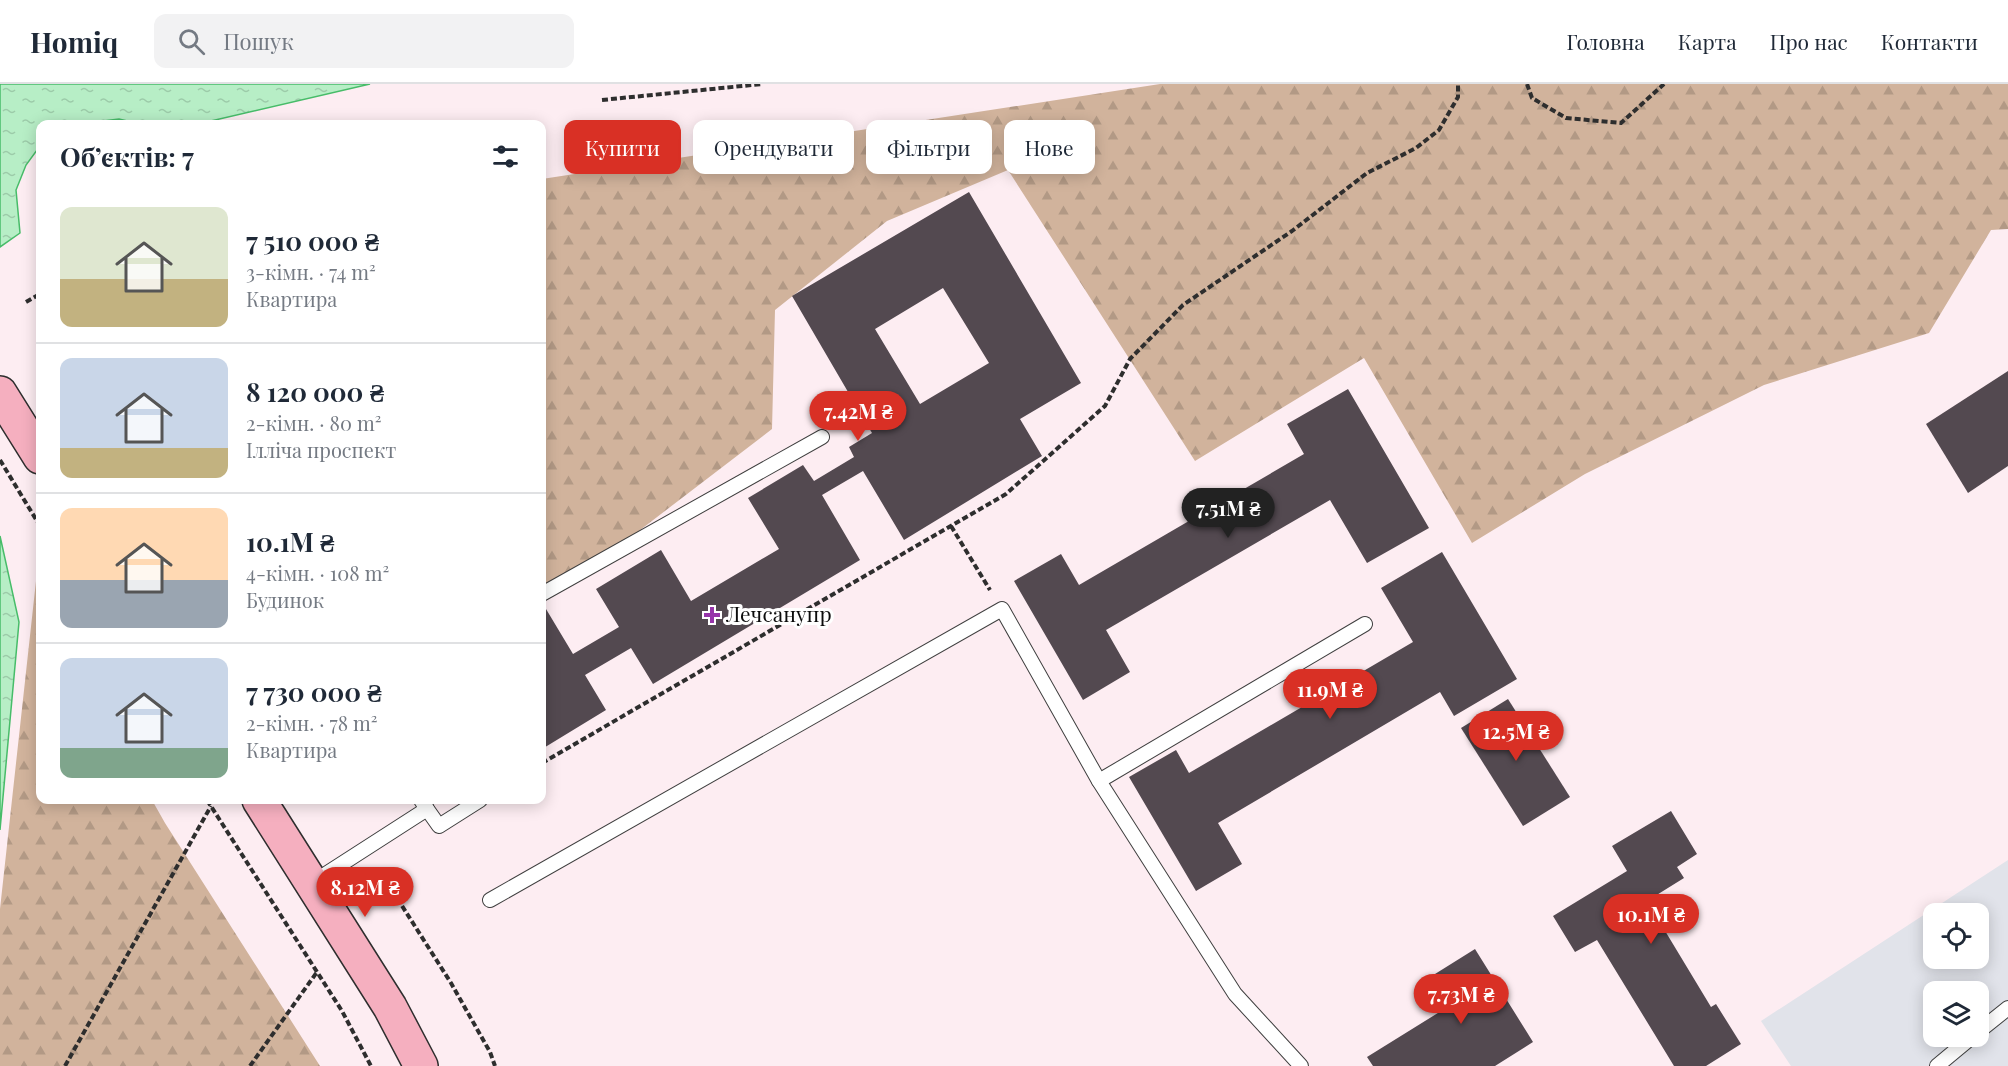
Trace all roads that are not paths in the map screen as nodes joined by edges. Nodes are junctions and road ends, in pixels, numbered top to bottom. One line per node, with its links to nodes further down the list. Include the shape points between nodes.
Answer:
1 (0, 393): 3 (main road)
2 (822, 437): 4 (lane)
3 (36, 451)
4 (546, 592)
5 (1365, 624): 6 (lane)
6 (1099, 781): 11 (lane, via 1002,609); 16 (lane, via 1235,994)
7 (262, 804): 10 (main road)
8 (424, 804): 9 (lane, via 439,826); 10 (lane, via 366,849)
9 (474, 804)
10 (312, 883): 15 (main road, via 390,1007)
11 (490, 900)
12 (2008, 1008): 13 (lane)
13 (1989, 1023)
14 (1960, 1047): 17 (lane)
15 (421, 1066)
16 (1301, 1066)
17 (1937, 1066)

